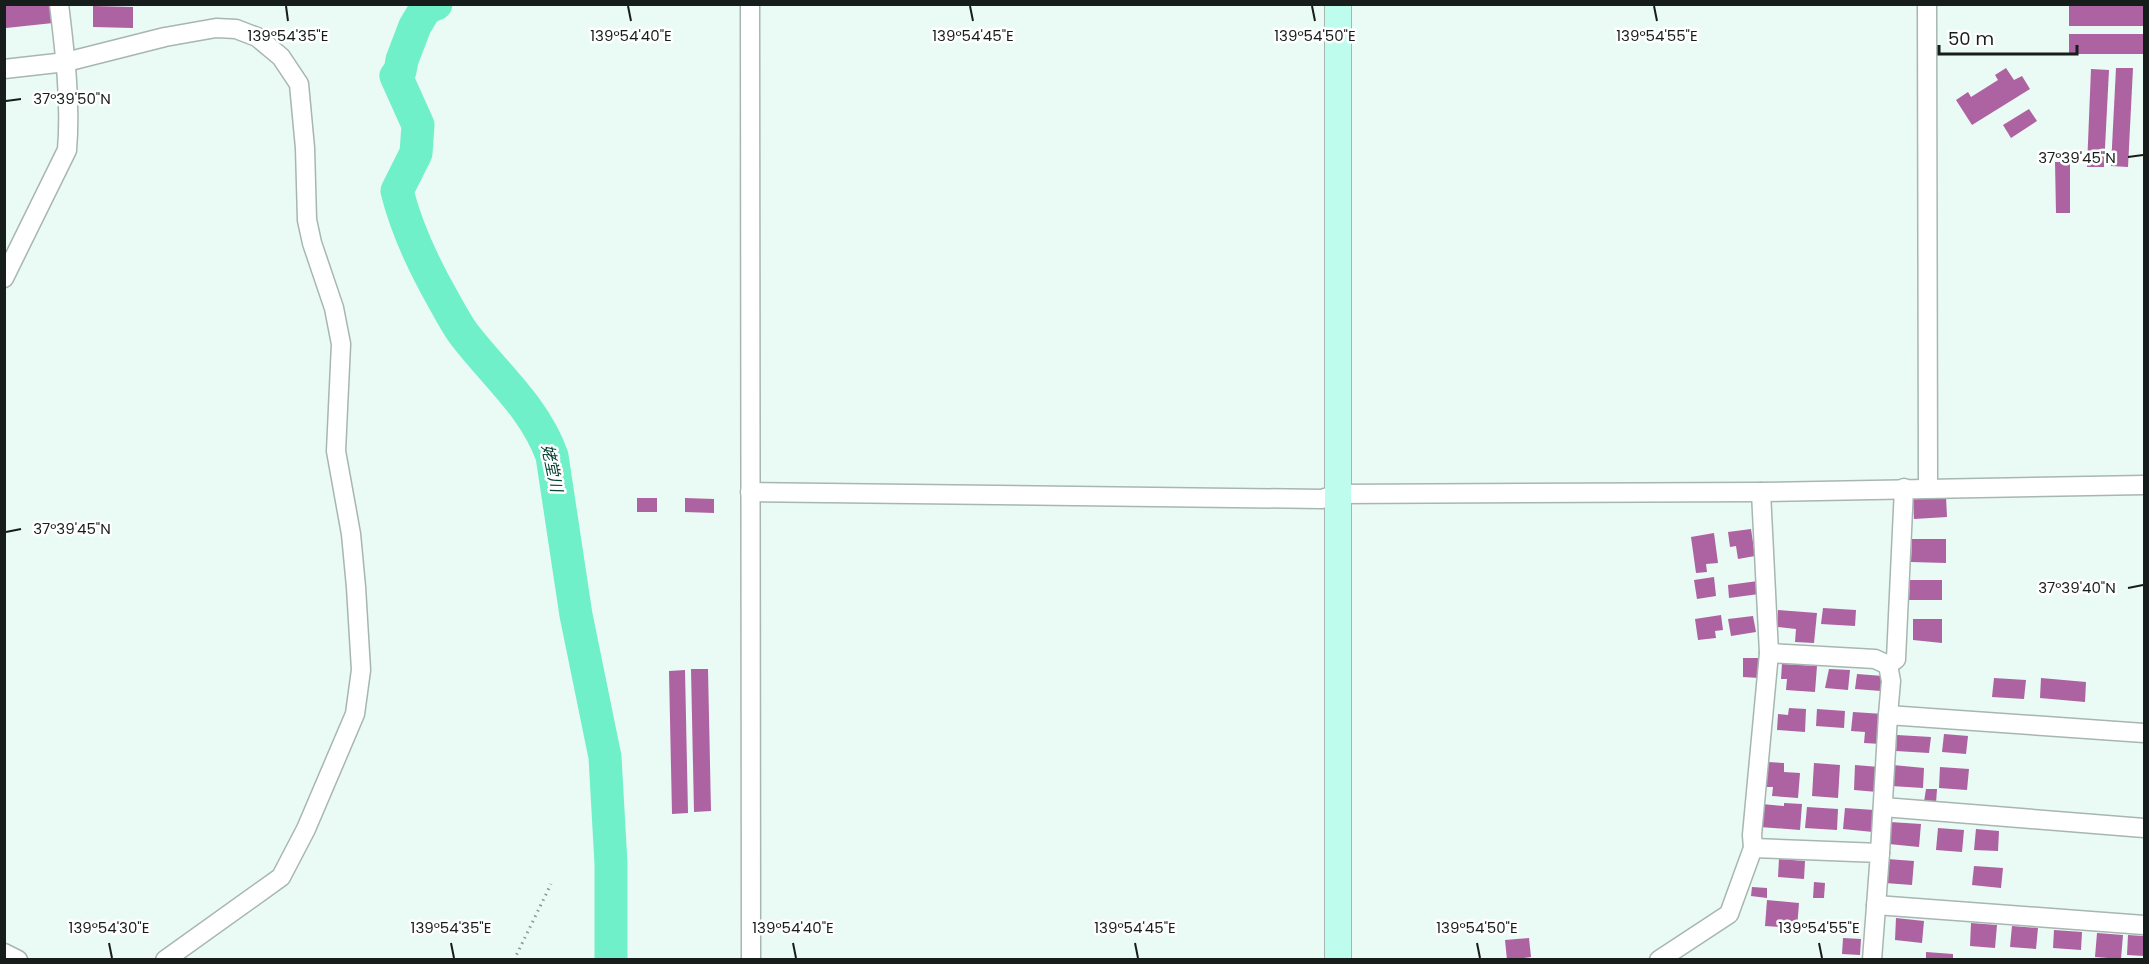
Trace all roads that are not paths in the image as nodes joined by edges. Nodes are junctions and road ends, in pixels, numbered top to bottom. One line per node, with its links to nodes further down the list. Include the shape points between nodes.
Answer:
1 (59, 4): 5 (street)
2 (750, 4): 11 (street)
3 (1338, 4): 13 (street)
4 (1927, 4): 10 (street)
5 (66, 62): 6 (street); 7 (street, via 67,150); 26 (street, via 216,28 236,29 256,37 282,57 299,84 307,220 334,308 340,344 336,451 356,587 361,670 355,714 281,877)
6 (4, 69)
7 (4, 278)
8 (2145, 485): 10 (street)
9 (1904, 488): 10 (street); 12 (street); 15 (street, via 1896,659)
10 (1928, 488)
11 (750, 492): 13 (street, via 1322,499); 27 (street)
12 (1761, 492): 13 (street); 14 (street)
13 (1337, 494): 28 (street)
14 (1769, 653): 15 (street, via 1875,658); 20 (street)
15 (1888, 665): 16 (street)
16 (1888, 715): 17 (street); 18 (street)
17 (2145, 733)
18 (1883, 807): 19 (street); 21 (street)
19 (2145, 828)
20 (1753, 848): 21 (street); 29 (street, via 1729,915)
21 (1880, 854): 22 (street)
22 (1876, 905): 23 (street); 30 (street)
23 (2145, 925)
24 (4, 953): 25 (street)
25 (18, 960)
26 (165, 960)
27 (751, 960)
28 (1338, 960)
29 (1659, 960)
30 (1872, 960)

